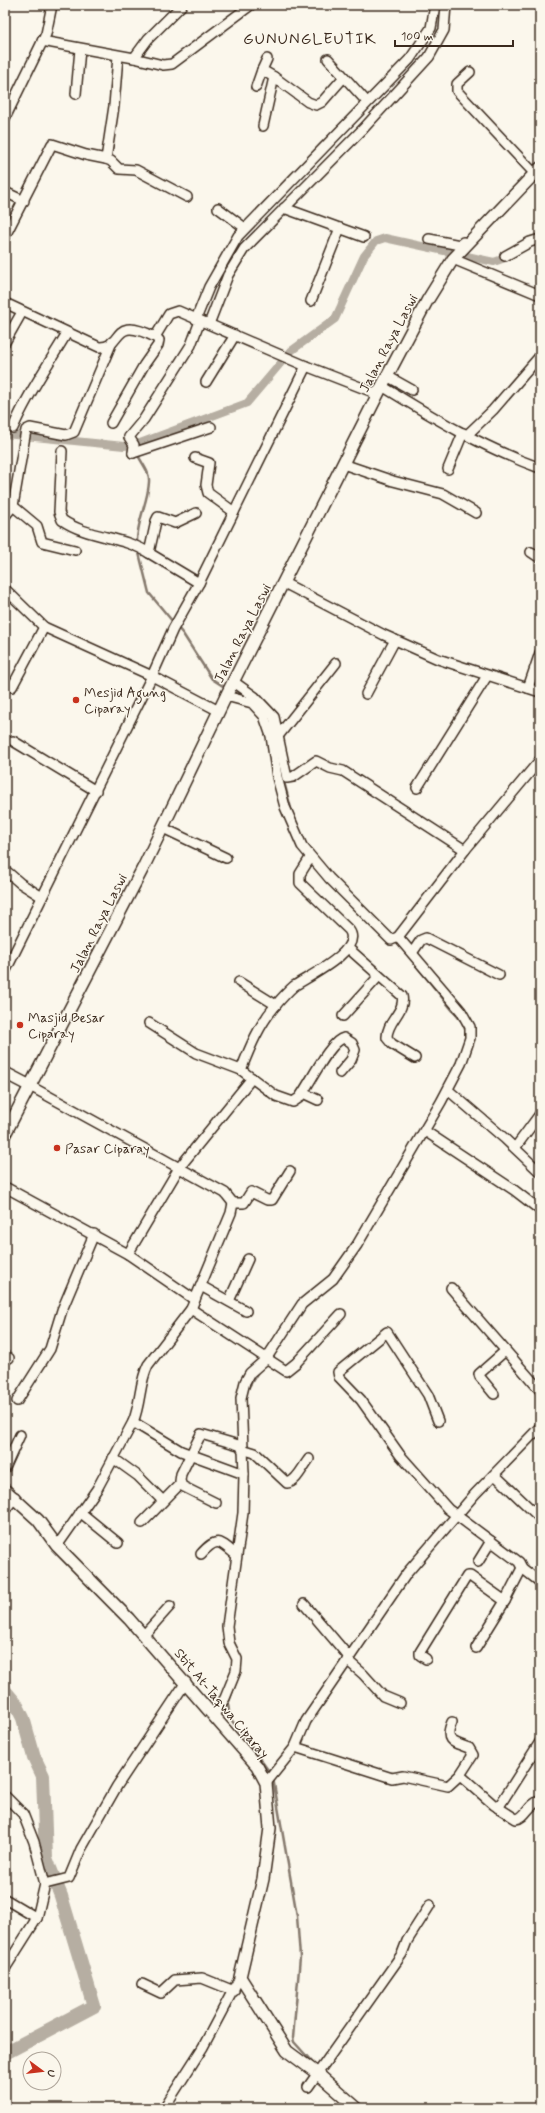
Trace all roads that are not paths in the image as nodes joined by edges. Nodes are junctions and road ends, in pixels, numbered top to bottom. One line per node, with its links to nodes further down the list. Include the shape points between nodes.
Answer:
1 (52, 5): 6 (street)
2 (182, 5): 9 (street, via 148,39)
3 (251, 5): 9 (street, via 170,65)
4 (435, 5): 18 (street, via 431,28 421,46)
5 (446, 5): 27 (street, via 444,30 429,57 363,129)
6 (42, 41): 7 (street); 19 (street)
7 (80, 49): 8 (street); 17 (street)
8 (118, 56): 9 (street); 21 (street)
9 (134, 58)
10 (266, 59): 12 (street)
11 (328, 59): 15 (street)
12 (262, 70): 14 (street); 16 (street)
13 (470, 72): 22 (street, via 458,84 457,91)
14 (274, 77): 15 (street, via 315,105 322,102); 20 (street)
15 (344, 77): 18 (street)
16 (256, 87)
17 (76, 94)
18 (367, 102): 28 (street)
19 (5, 118)
20 (263, 126)
21 (106, 159): 24 (street, via 118,169 136,170); 25 (street, via 86,156 52,144)
22 (537, 171): 34 (main road, Jalan Raya Laswi)
23 (5, 192): 25 (street)
24 (187, 197)
25 (24, 201): 30 (street)
26 (218, 208): 28 (street)
27 (284, 208): 29 (street); 40 (street, via 252,239 234,264)
28 (245, 228): 40 (street, via 220,265)
29 (340, 228): 31 (street); 37 (street)
30 (5, 236)
31 (364, 237)
32 (429, 239): 34 (street, via 460,245 463,242)
33 (540, 239): 35 (street)
34 (461, 251): 36 (street); 49 (main road, Jalan Raya Laswi, via 427,301)
35 (504, 256)
36 (540, 295)
37 (311, 301)
38 (5, 303): 39 (street)
39 (22, 312): 41 (street); 44 (street)
40 (203, 322): 42 (street); 43 (street, via 182,312 172,312 166,317); 52 (street, via 144,419 129,437 133,453)
41 (67, 333): 45 (street, via 95,347 104,347); 53 (street, via 25,400)
42 (235, 335): 47 (street); 48 (street)
43 (156, 337): 45 (street, via 127,328); 51 (street, via 159,340 158,345)
44 (5, 342)
45 (112, 342): 60 (street, via 74,432 66,435 30,428 25,434)
46 (540, 356): 54 (street, via 493,410)
47 (306, 366): 49 (street); 61 (street)
48 (206, 382)
49 (382, 385): 50 (street); 54 (street); 57 (main road, Jalan Raya Laswi)
50 (412, 390)
51 (111, 423)
52 (211, 427)
53 (13, 428)
54 (465, 434): 58 (street); 59 (street)
55 (62, 451): 65 (street, via 58,512 62,520 85,532)
56 (195, 458): 61 (street, via 209,463 206,485 208,493)
57 (343, 464): 63 (street, via 386,479 444,494); 70 (main road, Jalan Raya Laswi)
58 (540, 468)
59 (448, 470)
60 (13, 506): 64 (street); 66 (street, via 37,526 42,542)
61 (234, 512): 69 (street)
62 (196, 513): 65 (street, via 175,523 158,517)
63 (476, 513)
64 (5, 516)
65 (141, 549): 69 (street)
66 (75, 550)
67 (531, 552): 68 (street)
68 (540, 558)
69 (199, 583): 76 (street, via 173,628)
70 (284, 583): 73 (street); 80 (main road, Jalan Raya Laswi)
71 (5, 589): 72 (street)
72 (44, 627): 76 (street); 78 (street)
73 (395, 640): 77 (street, via 438,659); 82 (street)
74 (540, 653): 79 (street)
75 (336, 663): 85 (street)
76 (152, 676): 83 (street); 90 (street)
77 (487, 676): 79 (street); 89 (street)
78 (12, 687)
79 (528, 688): 81 (street)
80 (230, 689): 83 (main road, Jalan Raya Laswi); 84 (street, via 243,700 257,706); 84 (street, via 264,705)
81 (540, 692)
82 (366, 694)
83 (219, 711): 91 (main road, Jalan Raya Laswi)
84 (273, 725): 85 (street); 88 (street)
85 (279, 735): 88 (street)
86 (13, 741): 90 (street)
87 (540, 760): 92 (street)
88 (281, 776): 92 (street, via 292,777 316,761 327,767 343,770); 94 (street, via 292,827)
89 (417, 788)
90 (96, 791): 96 (street)
91 (163, 828): 93 (street); 112 (main road, Jalan Raya Laswi)
92 (465, 850): 97 (street)
93 (226, 858)
94 (310, 858): 97 (street, via 390,939); 98 (street, via 300,874 300,883 350,932 352,941)
95 (5, 870): 96 (street)
96 (42, 897): 100 (street)
97 (396, 937): 99 (street)
98 (348, 948): 101 (street); 104 (street, via 294,987)
99 (412, 953): 102 (street, via 421,940 427,939); 113 (street, via 470,1027 465,1056)
100 (5, 972)
101 (378, 976): 105 (street); 107 (street, via 403,999 401,1009 388,1030 388,1040)
102 (500, 976)
103 (240, 982): 104 (street)
104 (276, 1005): 108 (street, via 256,1034)
105 (343, 1016)
106 (149, 1023): 108 (street, via 196,1053)
107 (415, 1058)
108 (241, 1070): 111 (street)
109 (5, 1073): 112 (main road)
110 (340, 1073): 114 (street, via 355,1050 352,1043 344,1038 330,1049)
111 (252, 1078): 114 (street, via 287,1101 295,1101); 120 (street)
112 (30, 1086): 118 (main road, Jalan Raya Laswi); 120 (street)
113 (448, 1090): 117 (street); 119 (street)
114 (304, 1093): 115 (street)
115 (318, 1100)
116 (540, 1114): 119 (street)
117 (425, 1131): 125 (street); 137 (street, via 357,1245 333,1279 302,1304)
118 (5, 1134)
119 (514, 1148): 122 (street)
120 (179, 1168): 124 (street, via 225,1193); 127 (street)
121 (290, 1171): 124 (street, via 272,1200 251,1192 244,1203)
122 (540, 1172)
123 (5, 1187): 126 (street)
124 (233, 1203): 129 (street)
125 (540, 1210)
126 (94, 1234): 127 (street); 140 (street, via 62,1310 50,1348)
127 (128, 1254): 131 (street)
128 (248, 1259): 132 (street)
129 (201, 1286): 131 (street); 132 (street)
130 (451, 1288): 136 (street)
131 (196, 1300): 133 (street)
132 (229, 1301): 134 (street)
133 (191, 1309): 137 (street, via 264,1355); 141 (street, via 148,1365 141,1382)
134 (246, 1311)
135 (341, 1314): 137 (street, via 289,1370 282,1370)
136 (505, 1351): 138 (street); 139 (street, via 479,1374)
137 (266, 1359): 145 (street, via 244,1382 241,1398)
138 (540, 1390)
139 (494, 1394)
140 (17, 1401)
141 (134, 1422): 146 (street); 147 (street)
142 (438, 1422): 159 (street, via 428,1395 387,1332 340,1370 340,1377 361,1400 400,1454 446,1508)
143 (540, 1427): 151 (street)
144 (20, 1435): 149 (street)
145 (245, 1448): 146 (street, via 201,1434); 148 (street, via 287,1483 297,1477); 150 (street)
146 (191, 1455): 150 (street); 152 (street, via 180,1478)
147 (113, 1458): 155 (street, via 138,1476); 158 (street)
148 (309, 1459)
149 (5, 1468)
150 (244, 1474): 166 (street, via 243,1513)
151 (495, 1475): 159 (street); 160 (street)
152 (180, 1484): 155 (street); 156 (street)
153 (5, 1490): 154 (main road, Stit At-Taqwa Ciparay)
154 (15, 1497): 157 (street); 164 (main road, Stit At-Taqwa Ciparay, via 38,1520)
155 (163, 1501): 161 (street)
156 (216, 1503)
157 (5, 1510)
158 (80, 1512): 163 (street); 164 (street)
159 (456, 1515): 162 (street); 175 (street, via 407,1573)
160 (540, 1518)
161 (142, 1523)
162 (491, 1541): 167 (street); 168 (street, via 519,1562)
163 (118, 1543)
164 (57, 1546): 173 (main road, Stit At-Taqwa Ciparay)
165 (201, 1554): 166 (street, via 208,1545 221,1542)
166 (236, 1555): 179 (street, via 227,1626 229,1643 237,1659 232,1684)
167 (478, 1562)
168 (522, 1568): 169 (street); 170 (street)
169 (540, 1582)
170 (505, 1601): 174 (street); 176 (street, via 468,1576 454,1594 420,1652)
171 (304, 1604): 175 (street)
172 (170, 1606): 173 (street)
173 (144, 1635): 177 (main road, Stit At-Taqwa Ciparay)
174 (476, 1648)
175 (348, 1658): 178 (street, via 383,1696); 182 (street, via 306,1721)
176 (426, 1659)
177 (186, 1682): 179 (main road, Stit At-Taqwa Ciparay); 188 (street, via 117,1786 69,1878)
178 (400, 1703)
179 (214, 1715): 184 (main road, Stit At-Taqwa Ciparay, via 257,1766)
180 (452, 1722): 183 (street, via 449,1738 469,1748 473,1755)
181 (540, 1742): 187 (street)
182 (295, 1747): 183 (street, via 392,1778 403,1776 445,1787 451,1785); 184 (street)
183 (460, 1775): 187 (street)
184 (266, 1783): 193 (main road, Stit At-Taqwa Ciparay, via 270,1828 263,1879)
185 (5, 1796): 188 (street, via 23,1814)
186 (540, 1801): 187 (street, via 532,1804 518,1819)
187 (498, 1808)
188 (46, 1884): 191 (street)
189 (5, 1898): 191 (street)
190 (430, 1905): 196 (street, via 406,1941 402,1954)
191 (37, 1918): 192 (street)
192 (6, 1967)
193 (240, 1977): 195 (street); 196 (main road, via 288,2051)
194 (142, 1984): 195 (street, via 161,1994 175,1980 202,1978)
195 (234, 1991): 198 (street, via 203,2047)
196 (318, 2074): 197 (street); 199 (main road)
197 (308, 2087)
198 (164, 2108)
199 (357, 2108)

